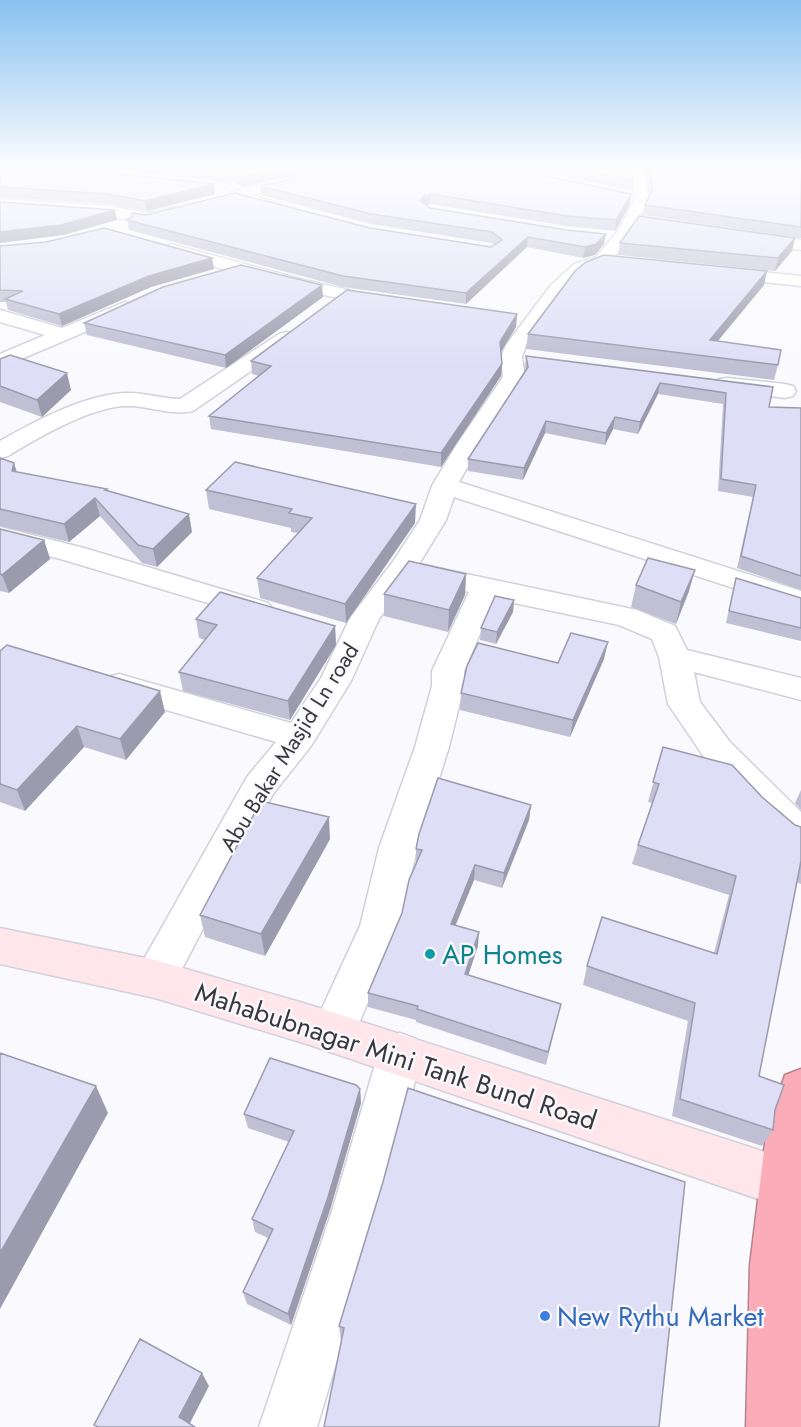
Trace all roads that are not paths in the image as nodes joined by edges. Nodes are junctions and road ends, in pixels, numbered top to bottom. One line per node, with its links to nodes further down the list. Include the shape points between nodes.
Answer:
1 (620, 234): 20 (street, Abu Bakar Masjid Ln road, via 521,319 522,357 514,377)
2 (736, 236): 4 (street)
3 (151, 244): 5 (street)
4 (801, 245)
5 (242, 269): 7 (street); 9 (street)
6 (705, 271): 8 (street)
7 (203, 279)
8 (801, 281)
9 (343, 294): 10 (street); 12 (street)
10 (367, 297)
11 (138, 302): 15 (street)
12 (327, 308)
13 (0, 316): 15 (street)
14 (299, 329): 19 (street, via 185,406 118,400 64,419)
15 (65, 335): 16 (street)
16 (0, 362)
17 (708, 381): 18 (street)
18 (785, 391)
19 (0, 451)
20 (446, 486): 22 (street, Abu Bakar Masjid Ln road, via 433,520); 24 (street)
21 (0, 535): 25 (street)
22 (403, 567): 23 (street); 29 (street, Abu Bakar Masjid Ln road, via 365,618 346,636 335,681)
23 (485, 588): 26 (street, via 627,617 664,633); 33 (street, via 448,671 448,686 432,747 398,848 380,926)
24 (801, 601)
25 (279, 616)
26 (675, 657): 28 (street); 30 (street, via 684,704 718,751 769,806)
27 (87, 676): 29 (street)
28 (801, 689)
29 (299, 737): 32 (street, Abu Bakar Masjid Ln road, via 260,786)
30 (801, 833)
31 (0, 946): 32 (street, Mahabubnagar Mini Tank Bund Road)
32 (155, 979): 33 (street, Mahabubnagar Mini Tank Bund Road)
33 (333, 1032): 34 (street, Mahabubnagar Mini Tank Bund Road)
34 (400, 1054): 36 (street, Mahabubnagar Mini Tank Bund Road); 37 (street, via 354,1221)
35 (801, 1090): 36 (highway, via 791,1127)
36 (794, 1186): 38 (highway, via 776,1265)
37 (288, 1427)
38 (775, 1427)

